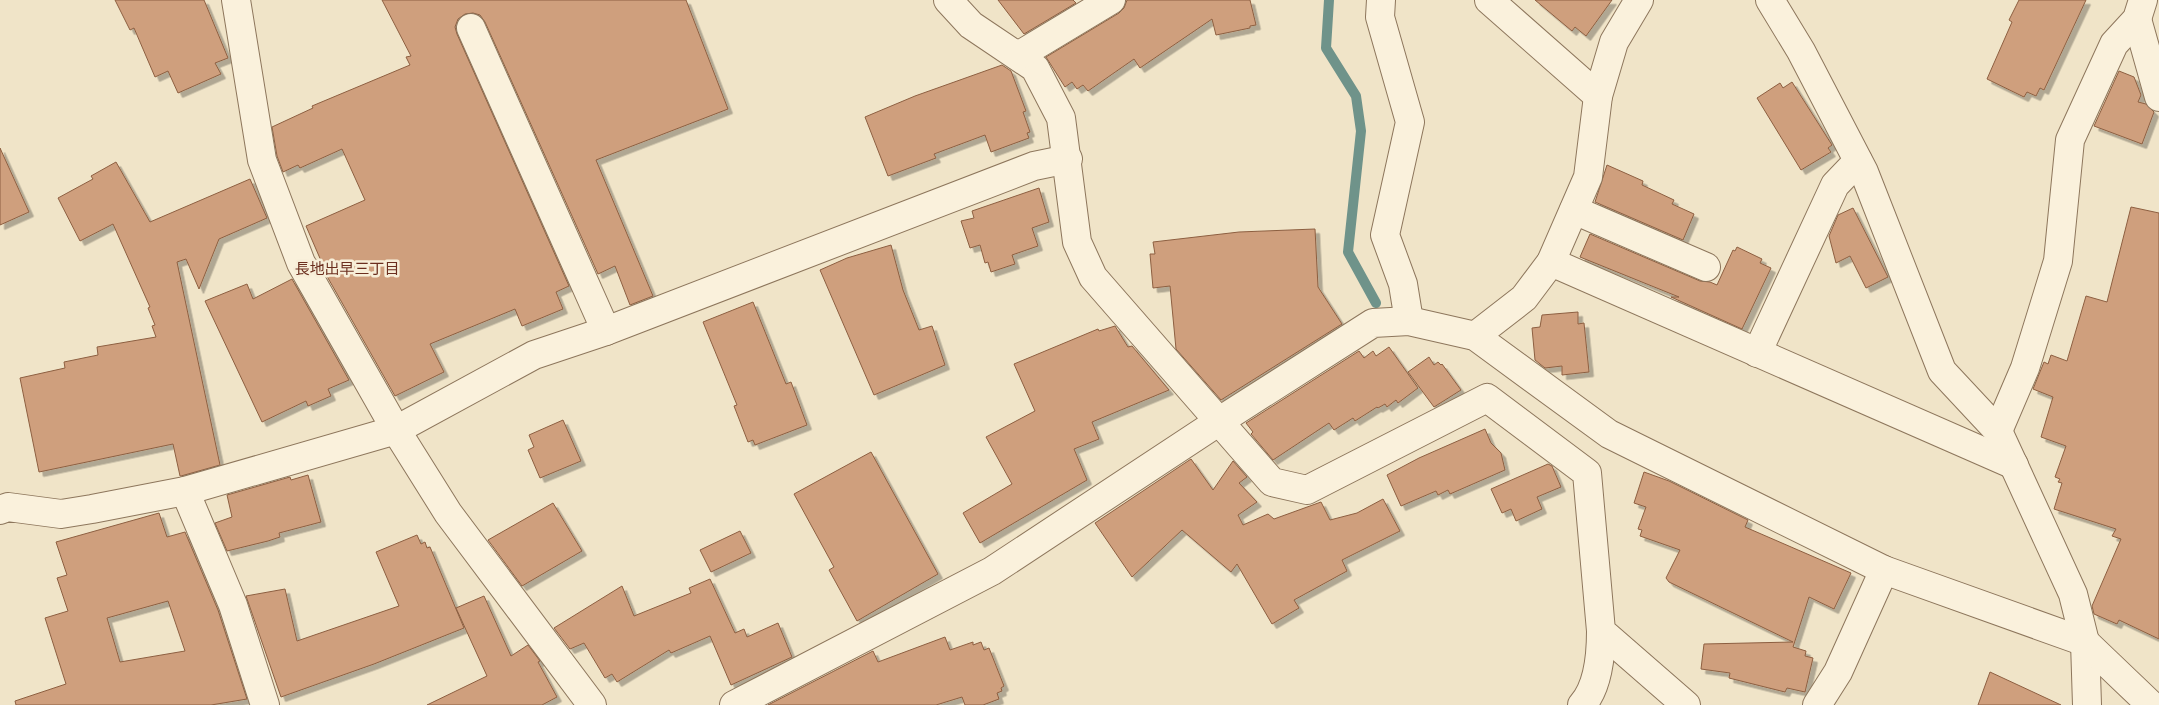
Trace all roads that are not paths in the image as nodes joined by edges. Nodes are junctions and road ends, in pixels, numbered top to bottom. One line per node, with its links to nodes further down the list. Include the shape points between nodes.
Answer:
1 (236, 0): 23 (street, via 262,160 301,263)
2 (948, 0): 10 (street, via 971,25)
3 (1111, 0): 10 (street)
4 (1381, 0): 18 (street, via 1380,17 1410,122 1385,235 1403,284)
5 (1489, 0): 11 (street)
6 (1639, 0): 11 (street, via 1614,42)
7 (1770, 0): 14 (street, via 1801,51)
8 (2140, 9): 12 (street); 24 (street, via 2114,44 2070,140 2058,261 2025,368)
9 (471, 28): 19 (street)
10 (1018, 56): 13 (street, via 1035,68 1062,118)
11 (1598, 96): 15 (street, via 1588,177)
12 (2159, 97)
13 (1068, 159): 19 (street, via 1034,166); 22 (street, via 1077,242 1093,277)
14 (1858, 161): 21 (street, via 1835,185); 24 (street, via 1942,371)
15 (1574, 210): 16 (street); 17 (street)
16 (1551, 262): 20 (street, via 1524,298); 21 (street)
17 (1706, 267)
18 (1409, 321): 20 (street); 22 (street, via 1373,324)
19 (606, 331): 23 (street, via 534,355)
20 (1475, 336): 28 (street, via 1609,434)
21 (1757, 353): 25 (street)
22 (1218, 422): 29 (street, via 1272,482 1307,490 1487,398 1586,473); 31 (street, via 992,571)
23 (396, 430): 26 (street); 33 (street, via 448,513)
24 (1998, 431): 25 (street)
25 (2014, 465): 30 (street, via 2073,594)
26 (185, 491): 27 (street, via 61,514 8,507); 32 (street, via 233,605)
27 (0, 510)
28 (1884, 570): 30 (street); 37 (street, via 1838,672)
29 (1601, 631): 35 (street, via 1601,653 1589,698); 36 (street)
30 (2085, 642): 38 (street); 39 (street)
31 (773, 696): 34 (street)
32 (265, 705)
33 (592, 705)
34 (734, 705)
35 (1582, 705)
36 (1686, 705)
37 (1817, 705)
38 (2087, 705)
39 (2151, 705)

